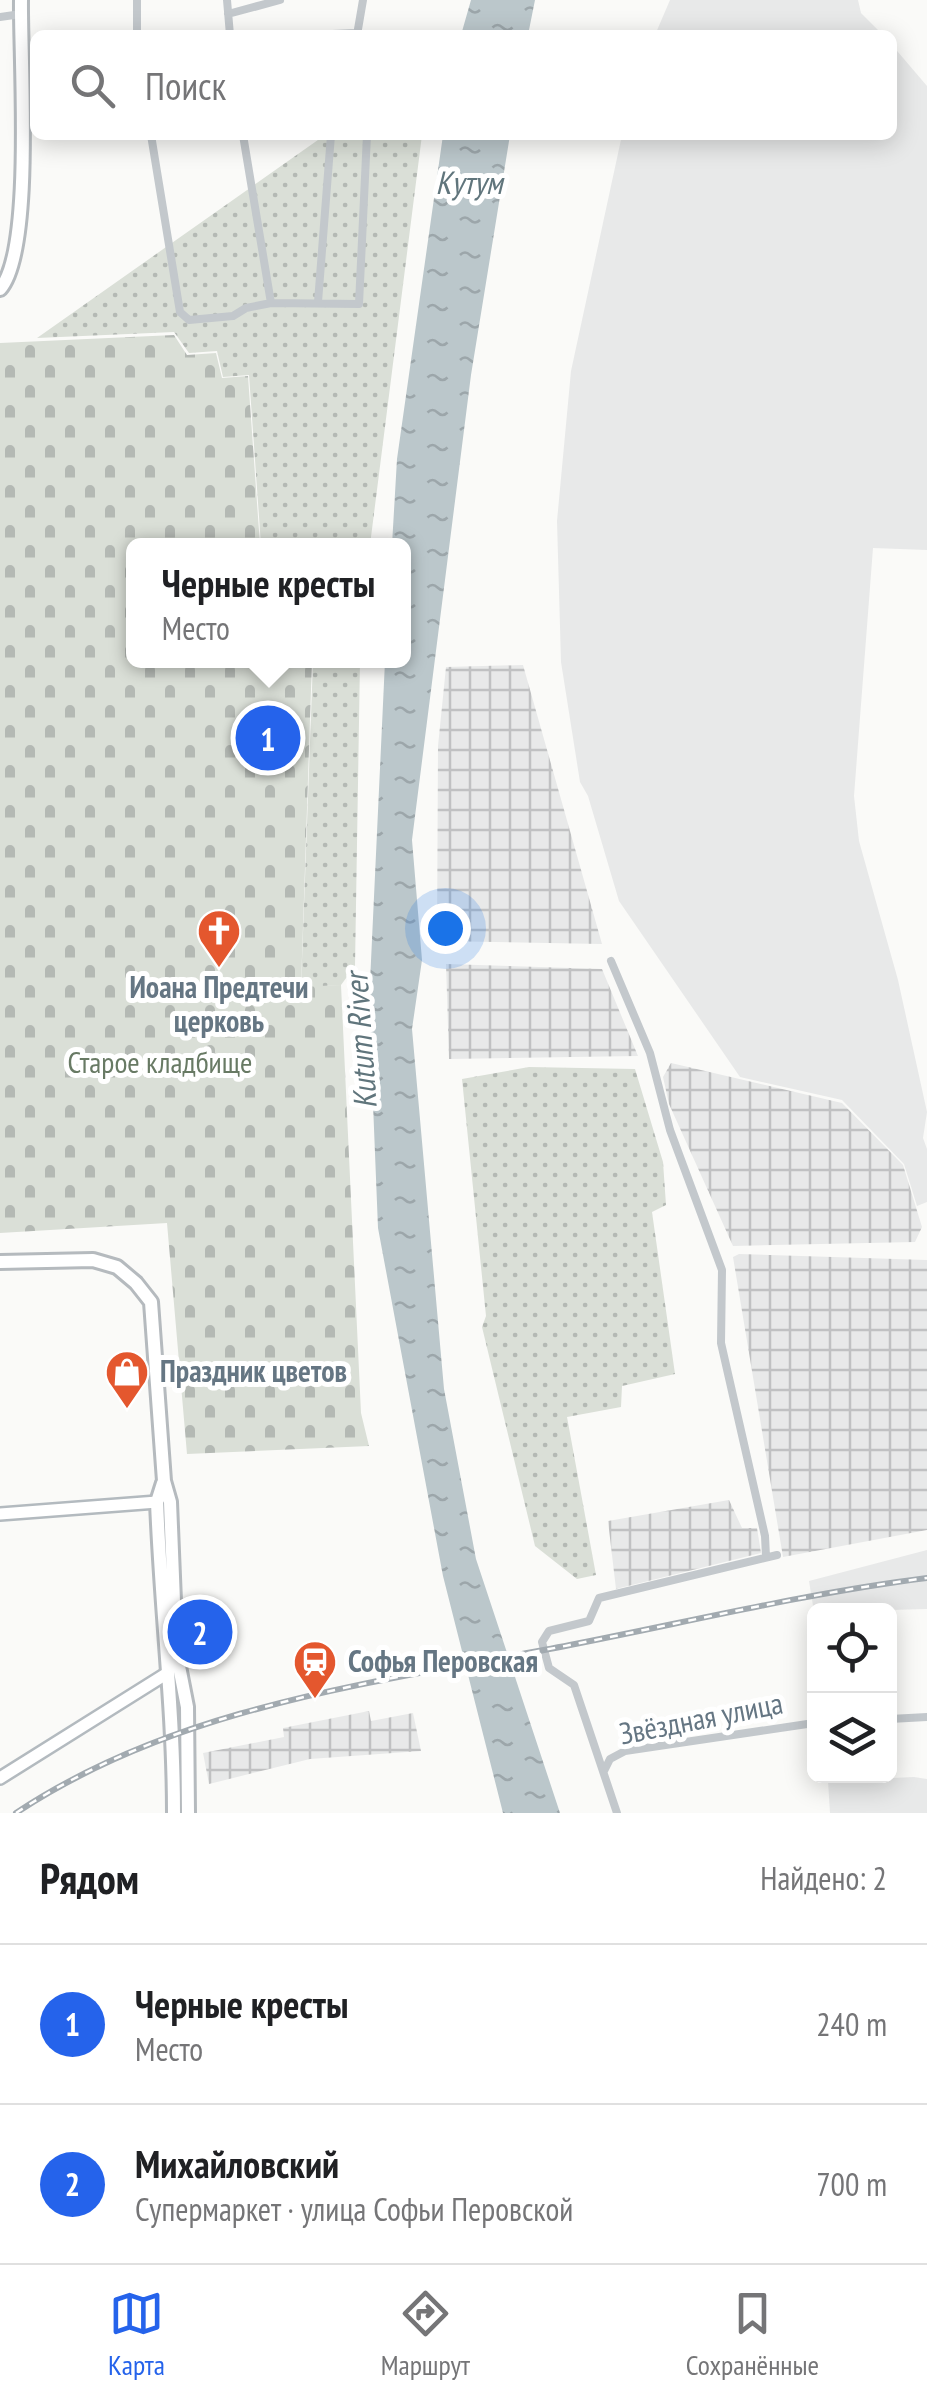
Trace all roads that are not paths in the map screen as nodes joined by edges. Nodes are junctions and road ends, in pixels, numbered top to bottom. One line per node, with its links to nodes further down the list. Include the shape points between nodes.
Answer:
1 (137, 0): 8 (street)
2 (227, 0): 6 (street)
3 (280, 0): 6 (street)
4 (363, 0): 10 (street)
5 (21, 7): 7 (street); 15 (main road, via 18,231)
6 (228, 14): 9 (street)
7 (0, 17)
8 (137, 30)
9 (230, 30)
10 (358, 30)
11 (151, 140): 17 (street, via 180,312 189,320 233,316)
12 (243, 140): 17 (street)
13 (330, 140): 16 (street)
14 (368, 140): 16 (street, via 359,304)
15 (0, 289)
16 (318, 302): 17 (street)
17 (271, 303)
18 (610, 961): 23 (street, via 650,1053 670,1130 722,1270 721,1343)
19 (0, 1262): 20 (main road, via 93,1260 117,1267 150,1302)
20 (164, 1502): 21 (street); 24 (main road); 25 (main road)
21 (0, 1514)
22 (777, 1555): 23 (street)
23 (766, 1557): 29 (street, via 599,1598 589,1621 549,1631 542,1642 549,1668 574,1685)
24 (176, 1651): 25 (main road); 31 (main road, via 186,1707)
25 (166, 1674): 30 (street); 31 (main road)
26 (927, 1717): 27 (street)
27 (897, 1719)
28 (807, 1724): 29 (street, Звёздная улица, via 625,1751)
29 (604, 1772): 34 (street)
30 (0, 1775)
31 (181, 1796): 32 (main road); 33 (main road)
32 (174, 1813)
33 (188, 1813)
34 (617, 1813)

